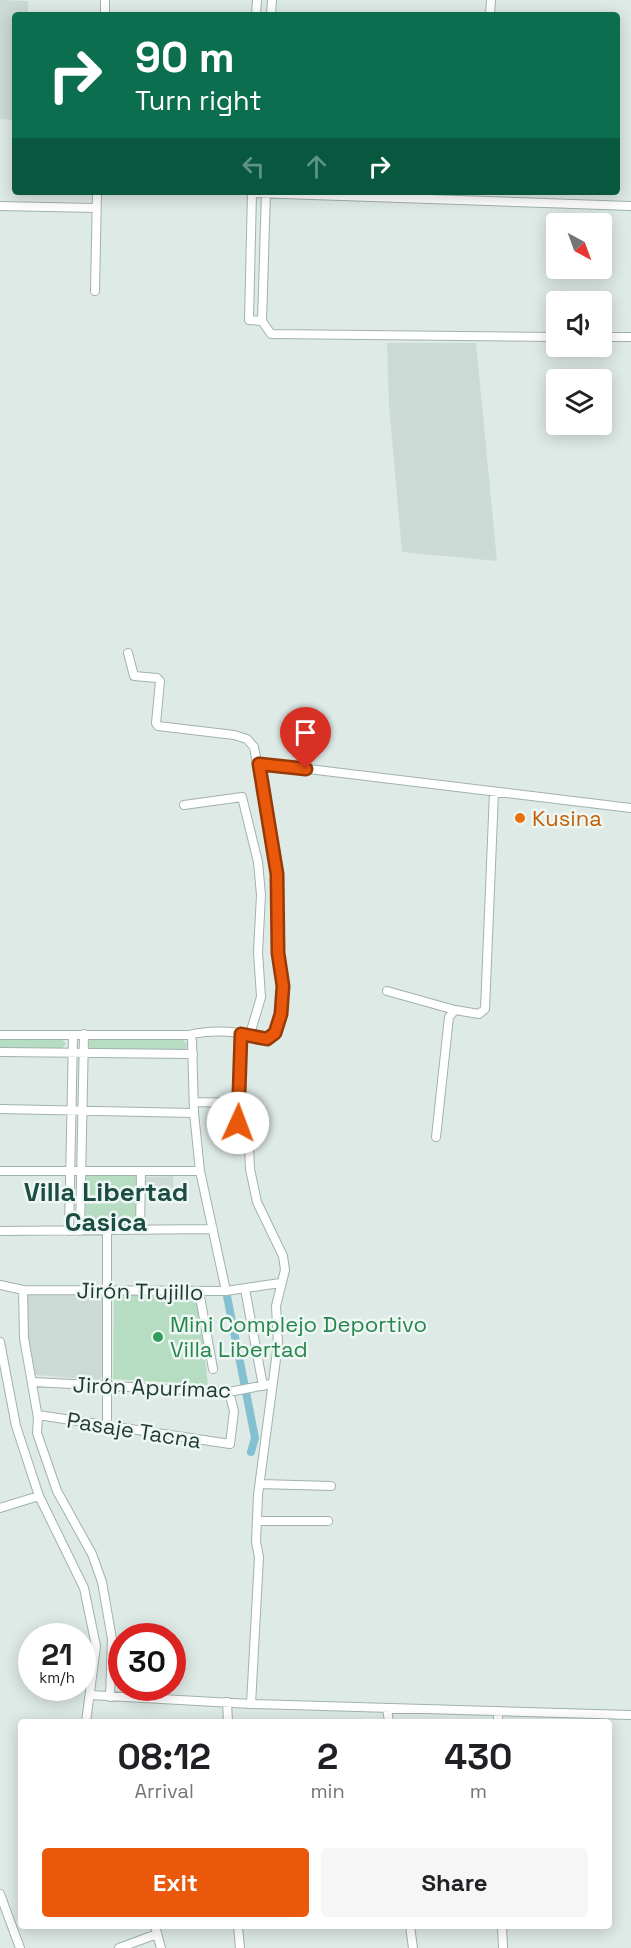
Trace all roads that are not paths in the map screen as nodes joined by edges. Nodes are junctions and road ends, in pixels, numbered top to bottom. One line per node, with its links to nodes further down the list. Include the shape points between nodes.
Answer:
1 (97, 195): 8 (street)
2 (252, 195): 10 (street, via 249,320)
3 (266, 195): 10 (street)
4 (411, 195): 5 (street)
5 (484, 196): 7 (street)
6 (0, 206): 8 (street)
7 (631, 206)
8 (96, 208): 9 (street)
9 (95, 291)
10 (262, 321): 11 (street, via 271,334 288,335)
11 (546, 337)
12 (612, 337): 13 (street)
13 (631, 338)
14 (128, 653): 15 (street, via 134,676 160,681 158,726 247,739)
15 (259, 764): 16 (street); 23 (street, via 277,874 278,953 283,986 275,1033 267,1039)
16 (494, 792): 18 (street); 20 (street, via 485,1009 479,1014)
17 (184, 805): 23 (street, via 242,797 258,862 261,896 261,996)
18 (631, 808)
19 (387, 991): 20 (street)
20 (455, 1010): 39 (street, via 450,1017)
21 (84, 1034): 22 (street); 25 (street); 29 (street)
22 (241, 1034): 23 (street); 32 (street)
23 (250, 1034)
24 (0, 1035): 25 (street)
25 (73, 1035): 28 (street)
26 (192, 1041): 30 (street)
27 (0, 1052): 28 (street)
28 (73, 1052): 29 (street); 34 (street)
29 (83, 1052): 30 (street); 35 (street)
30 (192, 1054): 31 (street)
31 (194, 1102): 32 (street); 36 (street)
32 (239, 1103): 37 (street)
33 (0, 1109): 34 (street)
34 (71, 1111): 35 (street); 42 (street)
35 (82, 1111): 36 (street); 43 (street)
36 (194, 1113): 41 (street)
37 (238, 1123)
38 (248, 1124): 51 (street, via 250,1169 257,1202 285,1270)
39 (436, 1137)
40 (0, 1171): 42 (street)
41 (200, 1171): 44 (street); 45 (street)
42 (70, 1172): 43 (street); 50 (street)
43 (81, 1172): 44 (street); 46 (street)
44 (141, 1172): 48 (street)
45 (213, 1229): 48 (street); 57 (street)
46 (80, 1230): 47 (street); 50 (street)
47 (107, 1230): 48 (street); 53 (street)
48 (140, 1230)
49 (0, 1231): 50 (street)
50 (69, 1231)
51 (280, 1283): 54 (street, Jirón Trujillo); 62 (street, via 276,1306 278,1344)
52 (0, 1285): 55 (street, Jirón Trujillo)
53 (108, 1289): 55 (street, Jirón Trujillo); 56 (street, Jirón Trujillo); 61 (street)
54 (245, 1289): 57 (street, Jirón Trujillo); 62 (street)
55 (23, 1290): 60 (street, via 24,1338)
56 (199, 1291): 57 (street, Jirón Trujillo); 59 (street)
57 (226, 1292)
58 (0, 1342): 68 (street, via 16,1426)
59 (213, 1369)
60 (33, 1382): 61 (street, Jirón Apurímac); 64 (street)
61 (107, 1384): 63 (street, Jirón Apurímac); 65 (street)
62 (267, 1385): 63 (street, Jirón Apurímac); 66 (street)
63 (230, 1392): 65 (street, Pasaje Tacna, via 234,1411 230,1444)
64 (38, 1415): 65 (street, Pasaje Tacna); 73 (street, via 37,1433 57,1491 92,1554)
65 (107, 1425)
66 (260, 1484): 67 (street); 70 (street)
67 (331, 1486)
68 (39, 1496): 69 (street); 72 (street, via 84,1588)
69 (0, 1508)
70 (257, 1521): 71 (street); 77 (street, via 259,1557)
71 (328, 1521)
72 (91, 1623)
73 (109, 1623)
74 (186, 1700): 76 (street)
75 (89, 1701): 81 (street)
76 (228, 1702): 77 (street); 82 (street)
77 (251, 1704): 78 (street)
78 (387, 1708): 79 (street); 83 (street)
79 (498, 1711): 80 (street); 84 (street)
80 (631, 1715)
81 (86, 1719)
82 (228, 1719)
83 (389, 1719)
84 (498, 1719)
85 (0, 1894): 90 (street)
86 (238, 1929): 93 (street)
87 (410, 1929): 94 (street)
88 (502, 1929): 95 (street)
89 (156, 1930): 91 (street); 92 (street)
90 (20, 1948)
91 (119, 1948)
92 (161, 1948)
93 (240, 1948)
94 (413, 1948)
95 (503, 1948)

